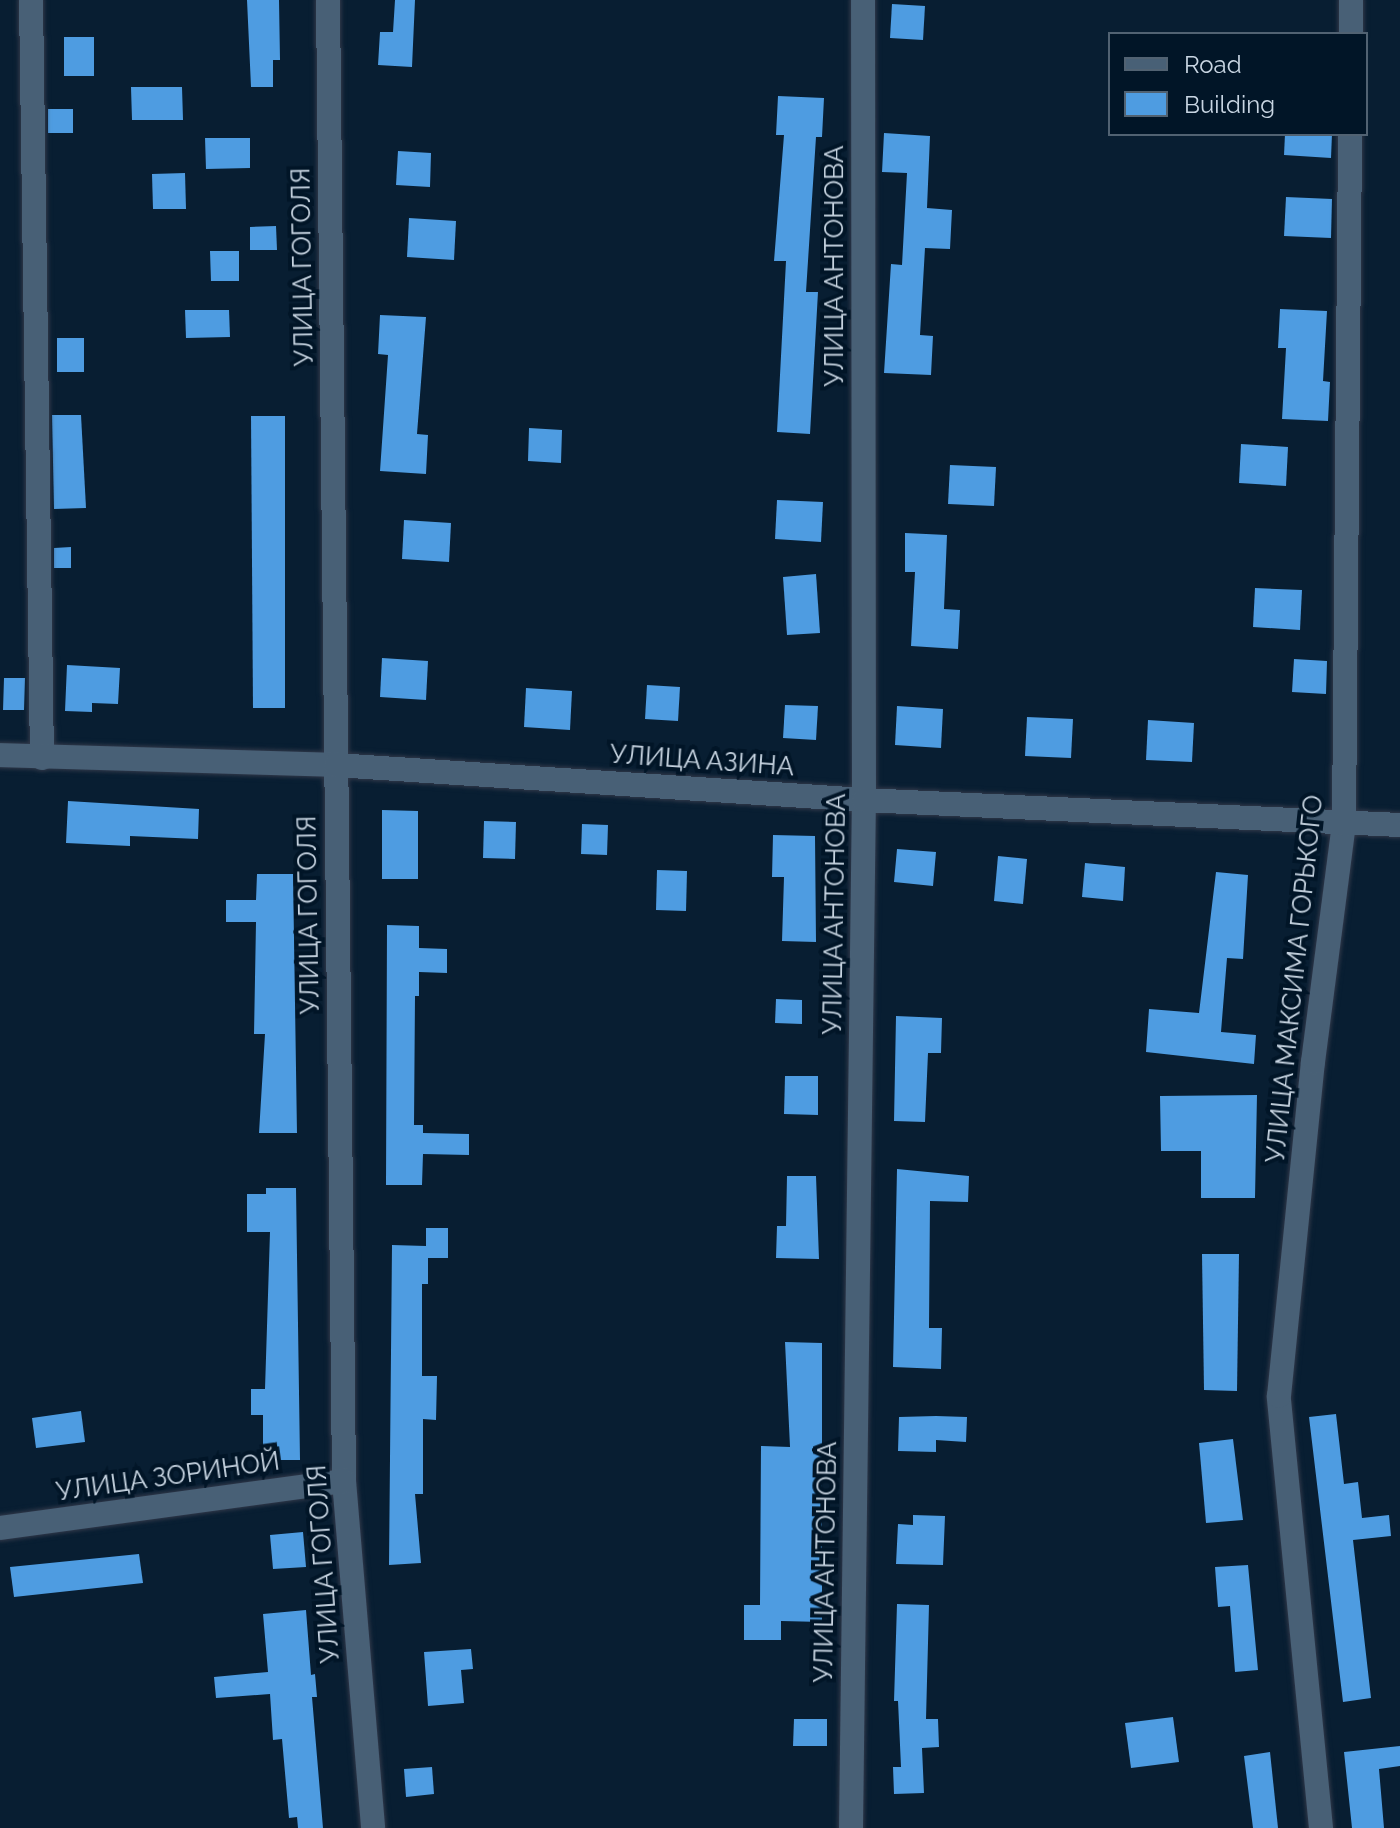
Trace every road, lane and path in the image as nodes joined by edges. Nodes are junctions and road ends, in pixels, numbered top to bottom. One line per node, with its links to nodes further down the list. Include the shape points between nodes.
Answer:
1 (31, 0): 8 (street)
2 (328, 0): 9 (street, УЛИЦА ГОГОЛЯ)
3 (863, 0): 10 (street, УЛИЦА АНТОНОВА)
4 (1351, 0): 5 (street)
5 (1351, 32)
6 (1350, 136): 11 (street, УЛИЦА МАКСИМА ГОРЬКОГО)
7 (0, 755): 8 (street, УЛИЦА АЗИНА)
8 (42, 758): 9 (street, УЛИЦА АЗИНА)
9 (336, 765): 10 (street, УЛИЦА АЗИНА); 13 (street, УЛИЦА ГОГОЛЯ)
10 (864, 800): 11 (street, УЛИЦА АЗИНА); 16 (street, УЛИЦА АНТОНОВА)
11 (1344, 824): 12 (street, УЛИЦА АЗИНА); 17 (street, УЛИЦА МАКСИМА ГОРЬКОГО, via 1279,1396)
12 (1400, 825)
13 (344, 1481): 14 (street, УЛИЦА ЗОРИНОЙ); 15 (street, УЛИЦА ГОГОЛЯ)
14 (0, 1528)
15 (373, 1828)
16 (851, 1828)
17 (1321, 1828)

